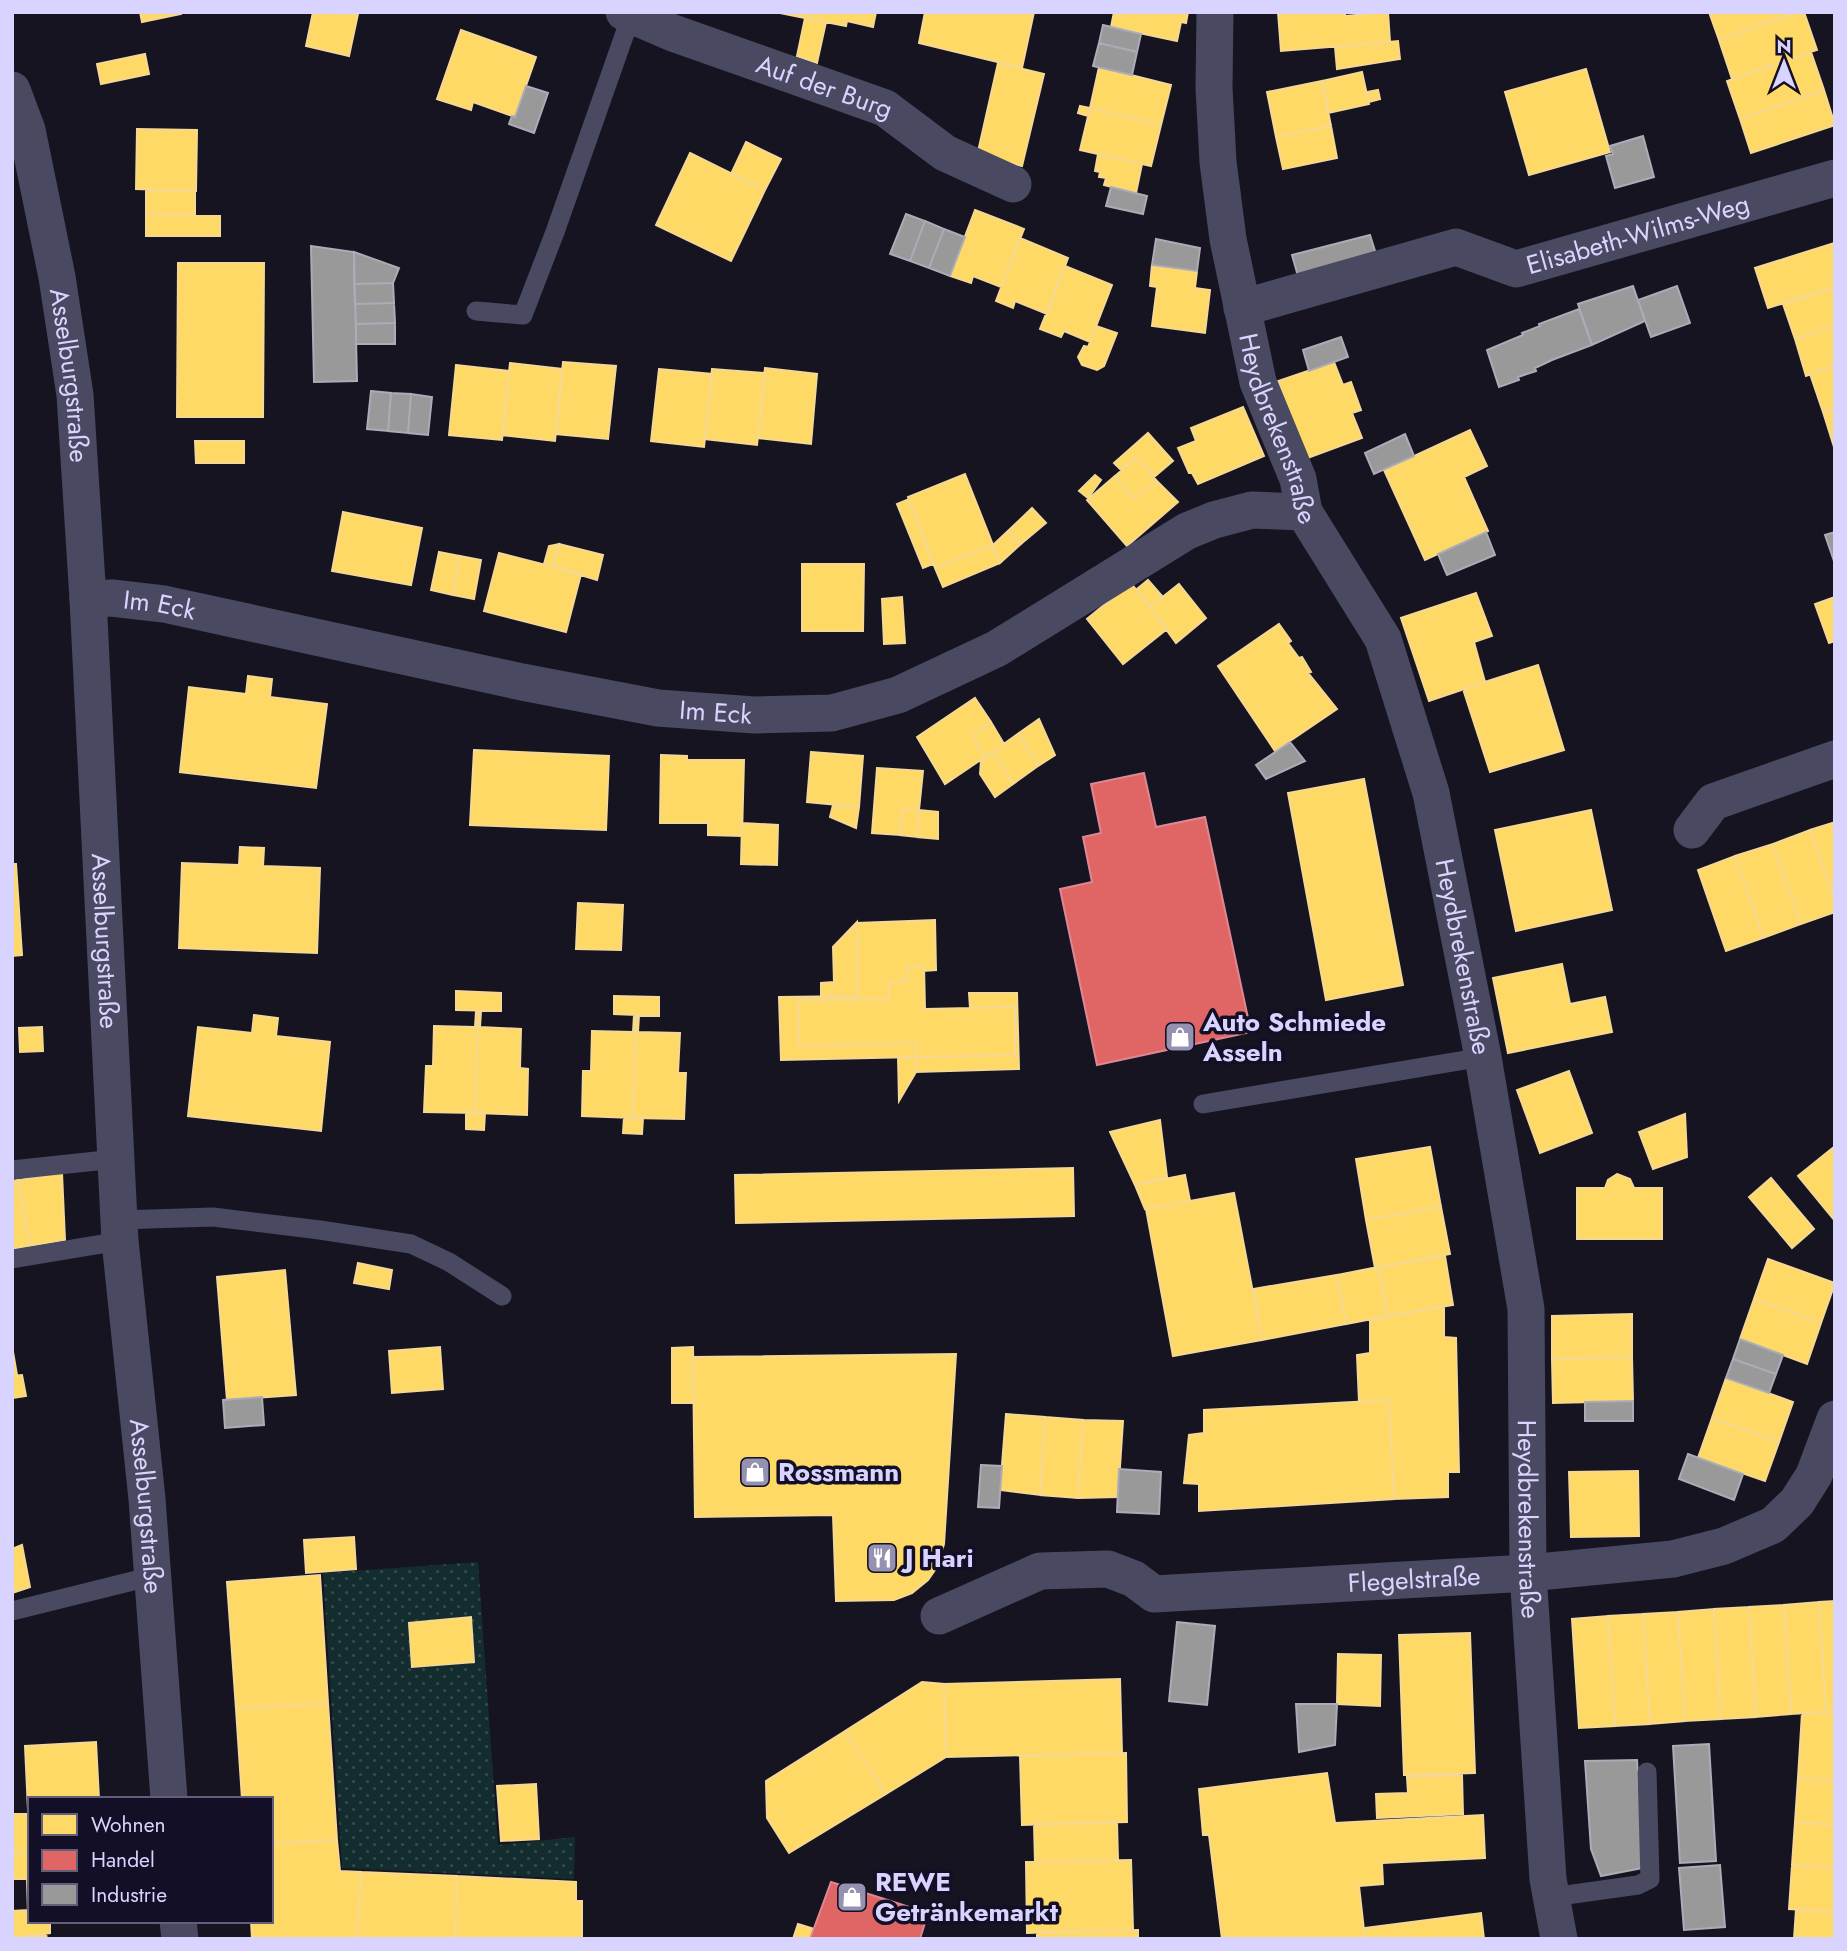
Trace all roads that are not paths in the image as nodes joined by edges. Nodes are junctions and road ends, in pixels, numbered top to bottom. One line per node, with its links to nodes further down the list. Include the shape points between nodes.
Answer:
1 (1215, 12): 6 (street, Heydbrekenstraße, via 1218,162)
2 (627, 14): 5 (street, Auf der Burg, via 885,108 945,153); 7 (lane, via 523,315)
3 (12, 90): 9 (street, Asselburgstraße, via 27,130 73,380)
4 (1835, 178): 6 (street, Elisabeth-Wilms-Weg, via 1516,269 1456,247)
5 (1013, 184)
6 (1242, 308): 8 (street, Heydbrekenstraße, via 1258,382 1298,479)
7 (476, 311)
8 (1304, 512): 9 (street, Im Eck, via 1252,510 1187,531 996,649 898,695 832,713 754,715 658,708 164,604); 12 (street, Heydbrekenstraße, via 1383,639 1431,793)
9 (88, 599): 14 (street, Asselburgstraße)
10 (1835, 759): 11 (street, via 1713,802)
11 (1692, 831)
12 (1483, 1057): 13 (lane); 20 (street, Heydbrekenstraße, via 1526,1309)
13 (1203, 1104)
14 (115, 1159): 15 (lane); 16 (street, Asselburgstraße)
15 (12, 1170)
16 (120, 1231): 17 (lane); 18 (lane, via 213,1217 411,1244); 21 (street, Asselburgstraße)
17 (12, 1259)
18 (502, 1296)
19 (1835, 1419): 20 (street, Flegelstraße, via 1814,1475 1797,1502 1773,1525 1724,1546 1673,1559)
20 (1528, 1573): 23 (street, Flegelstraße, via 1154,1594 1134,1579 1108,1569 1040,1571); 26 (street, Heydbrekenstraße)
21 (153, 1576): 22 (lane); 25 (street, Asselburgstraße)
22 (12, 1611)
23 (939, 1616)
24 (1647, 1772): 26 (lane, via 1650,1879 1638,1885)
25 (169, 1797)
26 (1552, 1897): 27 (street, Heydbrekenstraße)
27 (1559, 1939)

